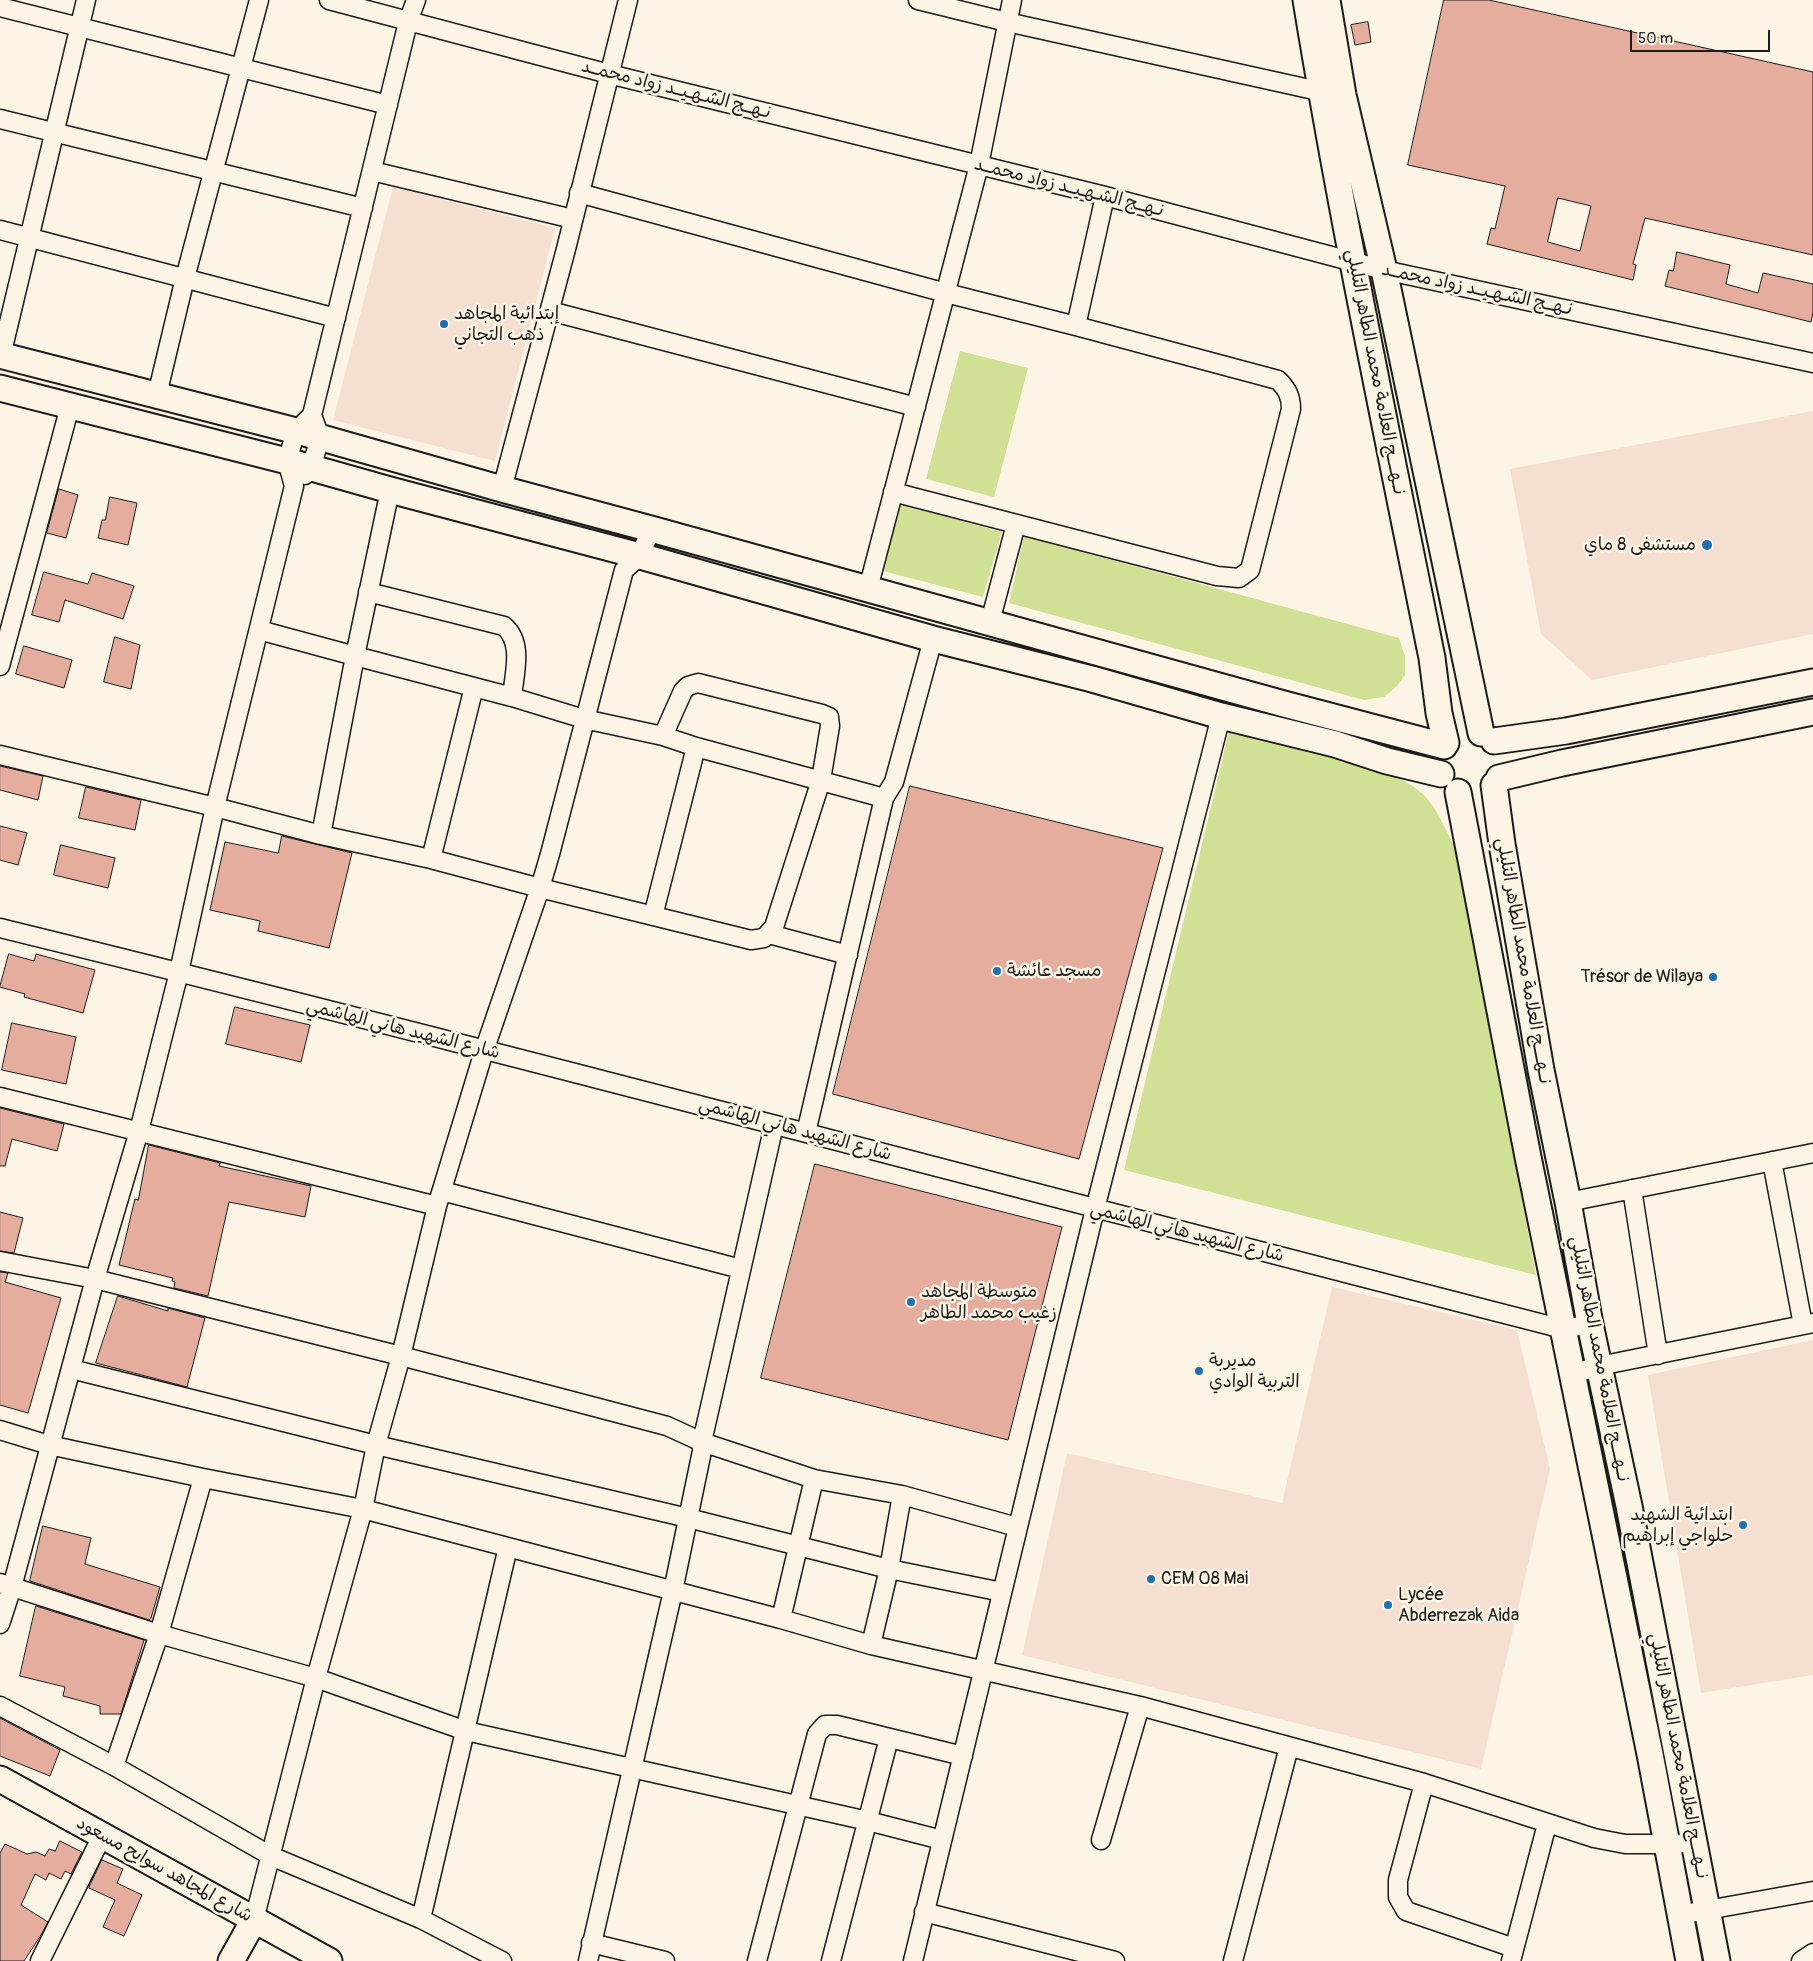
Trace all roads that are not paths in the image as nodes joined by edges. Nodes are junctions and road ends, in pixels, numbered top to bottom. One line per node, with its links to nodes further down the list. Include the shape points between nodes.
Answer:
1 (86, 0): 13 (street)
2 (258, 0): 14 (street)
3 (329, 0): 11 (street, نـهــج الشـهـيــد زواد محمــد)
4 (416, 0): 11 (street)
5 (628, 0): 15 (street)
6 (918, 0): 12 (street)
7 (1012, 0): 12 (street)
8 (1306, 0): 16 (street, نــهــــج العلامة محمد الطاهر التليلي)
9 (1327, 0): 16 (street, نــهــــج العلامة محمد الطاهر التليلي)
10 (0, 7): 13 (street)
11 (408, 22): 15 (street, نـهــج الشـهـيــد زواد محمــد); 17 (street)
12 (1007, 22): 16 (street); 20 (street)
13 (80, 27): 14 (street); 19 (street)
14 (242, 68): 17 (street); 21 (street)
15 (609, 74): 20 (street, نـهــج الشـهـيــد زواد محمــد); 23 (street)
16 (1332, 94): 29 (street, نــهــــج العلامة محمد الطاهر التليلي); 30 (street, نــهــــج العلامة محمد الطاهر التليلي)
17 (388, 105): 22 (street)
18 (0, 119): 19 (street)
19 (55, 133): 21 (street); 28 (street)
20 (979, 165): 24 (street, نـهــج الشـهـيــد زواد محمــد); 32 (street)
21 (213, 171): 25 (street); 31 (street)
22 (372, 171): 25 (street); 26 (street)
23 (579, 193): 26 (street); 32 (street)
24 (1105, 196): 29 (street, نـهــج الشـهـيــد زواد محمــد); 35 (street)
25 (363, 208): 34 (street)
26 (573, 219): 33 (street)
27 (0, 230): 28 (street)
28 (30, 238): 31 (street); 36 (street)
29 (1353, 262): 30 (street, نـهــج الشـهـيــد زواد محمــد); 67 (street, نــهــــج العلامة محمد الطاهر التليلي, via 1432,658)
30 (1384, 270): 37 (street, نـهــج الشـهـيــد زواد محمــد); 66 (street, نــهــــج العلامة محمد الطاهر التليلي)
31 (185, 278): 34 (street); 39 (street)
32 (946, 293): 35 (street); 41 (street)
33 (550, 311): 41 (street); 45 (street)
34 (336, 318): 42 (street)
35 (1076, 326): 49 (street, via 1278,380 1288,390 1291,410 1250,570 1239,578 1217,576)
36 (1, 355): 39 (street)
37 (1813, 363)
38 (0, 388): 40 (street)
39 (157, 395): 42 (street)
40 (70, 406): 43 (street); 58 (street)
41 (916, 407): 47 (street)
42 (309, 428): 43 (street); 44 (street); 45 (street)
43 (287, 461): 44 (street)
44 (303, 478): 46 (street); 55 (street)
45 (502, 489): 48 (street)
46 (390, 490): 51 (street); 53 (street)
47 (893, 492): 49 (street); 52 (street)
48 (626, 522): 50 (street); 51 (street)
49 (1016, 524): 54 (street)
50 (651, 529): 51 (street); 52 (street)
51 (627, 558): 56 (street); 64 (street)
52 (868, 589): 54 (street)
53 (368, 592): 57 (street); 61 (street, via 504,626 512,632 515,640)
54 (990, 622): 67 (street)
55 (259, 630): 57 (street); 75 (street)
56 (934, 639): 63 (street); 74 (street, via 894,782)
57 (355, 656): 60 (street); 76 (street)
58 (0, 666)
59 (1813, 682): 66 (street, via 1566,731)
60 (474, 687): 61 (street); 77 (street)
61 (512, 697): 64 (street)
62 (1813, 712): 72 (street, via 1562,763)
63 (1221, 716): 70 (street); 94 (street)
64 (584, 719): 65 (street); 78 (street)
65 (663, 736): 68 (street); 71 (street, via 683,691 698,683 822,714 829,717 830,726)
66 (1487, 737): 67 (street, via 1474,732 1461,733); 72 (street, via 1500,749 1502,768)
67 (1445, 745): 70 (street, via 1439,760)
68 (696, 747): 71 (street); 79 (street)
69 (0, 755): 75 (street)
70 (1441, 774): 73 (street)
71 (821, 780): 74 (street); 81 (street)
72 (1496, 781): 73 (street, via 1486,791 1477,794); 93 (street, نــهــــج العلامة محمد الطاهر التليلي, via 1502,844 1541,1070)
73 (1458, 792): 100 (street, نــهــــج العلامة محمد الطاهر التليلي)
74 (884, 798): 82 (street)
75 (215, 807): 76 (street); 83 (street)
76 (321, 835): 77 (street)
77 (430, 859): 78 (street)
78 (540, 888): 79 (street); 84 (street)
79 (653, 916): 81 (street, via 751,940)
80 (0, 928): 83 (street, شارع الشهيد هاني الهاشمي)
81 (769, 934): 82 (street)
82 (848, 955): 88 (street)
83 (180, 972): 84 (street, شارع الشهيد هاني الهاشمي); 87 (street)
84 (484, 1051): 86 (street, شارع الشهيد هاني الهاشمي); 92 (street)
85 (0, 1097): 87 (street)
86 (774, 1125): 88 (street, شارع الشهيد هاني الهاشمي); 96 (street)
87 (139, 1131): 92 (street); 97 (street)
88 (806, 1133): 94 (street, شارع الشهيد هاني الهاشمي)
89 (1813, 1153): 90 (street)
90 (1772, 1161): 91 (street); 99 (street)
91 (1632, 1189): 93 (street); 101 (street)
92 (440, 1199): 96 (street); 102 (street)
93 (1568, 1202): 98 (street, نــهــــج العلامة محمد الطاهر التليلي)
94 (1095, 1209): 100 (street, شارع الشهيد هاني الهاشمي); 115 (street)
95 (0, 1261): 97 (street)
96 (741, 1269): 107 (street)
97 (95, 1279): 102 (street); 104 (street)
98 (1590, 1324): 100 (street, شارع الشهيد هاني الهاشمي); 103 (street, نــهــــج العلامة محمد الطاهر التليلي)
99 (1808, 1324): 101 (street)
100 (1563, 1329): 105 (street, نــهــــج العلامة محمد الطاهر التليلي)
101 (1658, 1354): 103 (street)
102 (400, 1356): 107 (street, via 668,1426); 109 (street)
103 (1599, 1366): 105 (street); 144 (street, نــهــــج العلامة محمد الطاهر التليلي)
104 (71, 1369): 108 (street); 109 (street)
105 (1572, 1374): 145 (street, نــهــــج العلامة محمد الطاهر التليلي)
106 (0, 1430): 108 (street)
107 (702, 1442): 111 (street); 114 (street)
108 (49, 1445): 110 (street); 119 (street)
109 (376, 1445): 113 (street); 114 (street)
110 (203, 1478): 113 (street); 124 (street)
111 (814, 1479): 112 (street); 116 (street)
112 (902, 1495): 115 (street); 118 (street)
113 (363, 1509): 117 (street); 127 (street)
114 (688, 1518): 116 (street); 120 (street)
115 (1017, 1527): 121 (street)
116 (799, 1546): 118 (street); 122 (street)
117 (508, 1547): 120 (street); 130 (street)
118 (889, 1569): 121 (street); 125 (street)
119 (6, 1585): 123 (street); 124 (street)
120 (673, 1591): 122 (street); 135 (street)
121 (1002, 1592): 126 (street)
122 (780, 1619): 125 (street)
123 (0, 1624)
124 (159, 1634): 127 (street); 134 (street)
125 (871, 1645): 126 (street)
126 (984, 1671): 129 (street); 133 (street)
127 (316, 1678): 130 (street); 146 (street)
128 (0, 1706): 134 (street)
129 (1140, 1706): 132 (street); 143 (street)
130 (466, 1731): 135 (street); 151 (street)
131 (889, 1738): 133 (street); 138 (street, via 825,1725 818,1734); 139 (street)
132 (1289, 1748): 137 (street); 167 (street)
133 (963, 1756): 142 (street)
134 (114, 1766): 146 (street)
135 (631, 1769): 138 (street); 153 (street)
136 (0, 1779): 141 (street, شارع المجاهد سوايح مسعود)
137 (1424, 1783): 140 (street); 155 (street, via 1398,1880 1398,1897 1406,1911)
138 (798, 1805): 139 (street); 163 (street)
139 (868, 1821): 142 (street); 164 (street)
140 (1547, 1824): 145 (street, via 1625,1844); 155 (street)
141 (102, 1836): 152 (street, شارع المجاهد سوايح مسعود); 157 (street)
142 (942, 1840): 149 (street)
143 (1101, 1840)
144 (1695, 1843): 145 (street); 148 (street, نــهــــج العلامة محمد الطاهر التليلي)
145 (1667, 1846): 150 (street, نــهــــج العلامة محمد الطاهر التليلي)
146 (270, 1856): 151 (street); 152 (street)
147 (1813, 1893): 148 (street)
148 (1708, 1910): 150 (street); 169 (street, نــهــــج العلامة محمد الطاهر التليلي)
149 (924, 1912): 156 (street); 165 (street)
150 (1679, 1915): 168 (street, نــهــــج العلامة محمد الطاهر التليلي)
151 (421, 1918): 160 (street)
152 (254, 1920): 158 (street); 159 (street, شارع المجاهد سوايح مسعود)
153 (591, 1943): 161 (street); 162 (street)
154 (1813, 1953): 170 (street)
155 (1512, 1955)
156 (1076, 1956): 166 (street)
157 (40, 1961)
158 (231, 1961)
159 (329, 1961)
160 (502, 1961)
161 (588, 1961)
162 (665, 1961)
163 (757, 1961)
164 (831, 1961)
165 (913, 1961)
166 (1115, 1961)
167 (1232, 1961)
168 (1689, 1961)
169 (1717, 1961)
170 (1801, 1961)

